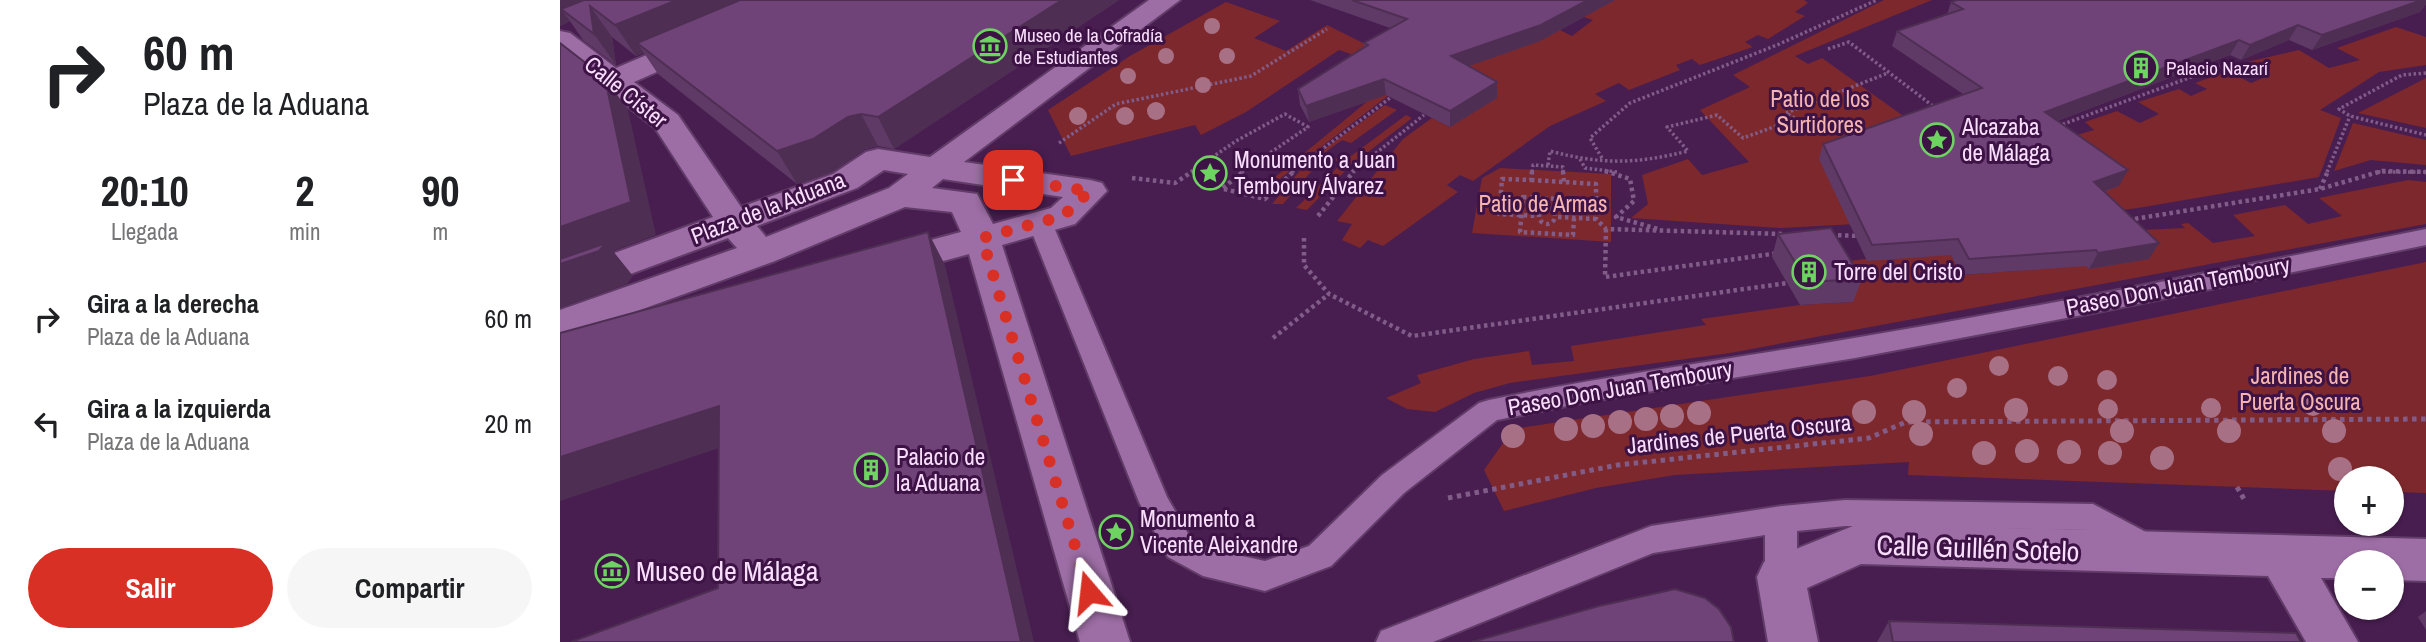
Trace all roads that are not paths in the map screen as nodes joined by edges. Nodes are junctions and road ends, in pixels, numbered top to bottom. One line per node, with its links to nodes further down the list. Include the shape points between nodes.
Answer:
1 (1167, 0): 5 (street)
2 (722, 33): 4 (street)
3 (569, 34): 4 (street, Calle Císter)
4 (614, 79): 9 (street, Calle Císter, via 667,122)
5 (936, 168): 6 (street); 8 (street, Plaza de la Aduana, via 1090,191 1063,216); 9 (street, Plaza de la Aduana, via 878,159 845,181)
6 (901, 196): 7 (street); 11 (street)
7 (974, 220): 8 (street, Plaza de la Aduana); 12 (street, Plaza de la Aduana); 20 (street)
8 (1039, 220): 10 (lane, Paseo Don Juan Temboury, via 1154,502 1179,547 1203,562 1265,576 1320,556 1393,484 1489,411 1855,348)
9 (734, 223): 11 (street, Calle Císter); 13 (street, Plaza de la Aduana)
10 (2426, 237)
11 (762, 252): 14 (street)
12 (850, 275)
13 (560, 287)
14 (568, 345)
15 (1782, 519): 16 (lane, Calle Guillén Sotelo, via 1844,513 2093,517); 19 (lane); 21 (lane, Calle Guillén Sotelo, via 1651,540)
16 (2156, 554): 17 (street, Calle Guillén Sotelo); 19 (street, Calle Guillén Sotelo, via 1858,544)
17 (2282, 557): 18 (street, Calle Guillén Sotelo); 23 (street)
18 (2426, 559)
19 (1782, 577): 22 (street)
20 (1105, 642)
21 (1392, 642)
22 (1793, 642)
23 (2333, 642)

